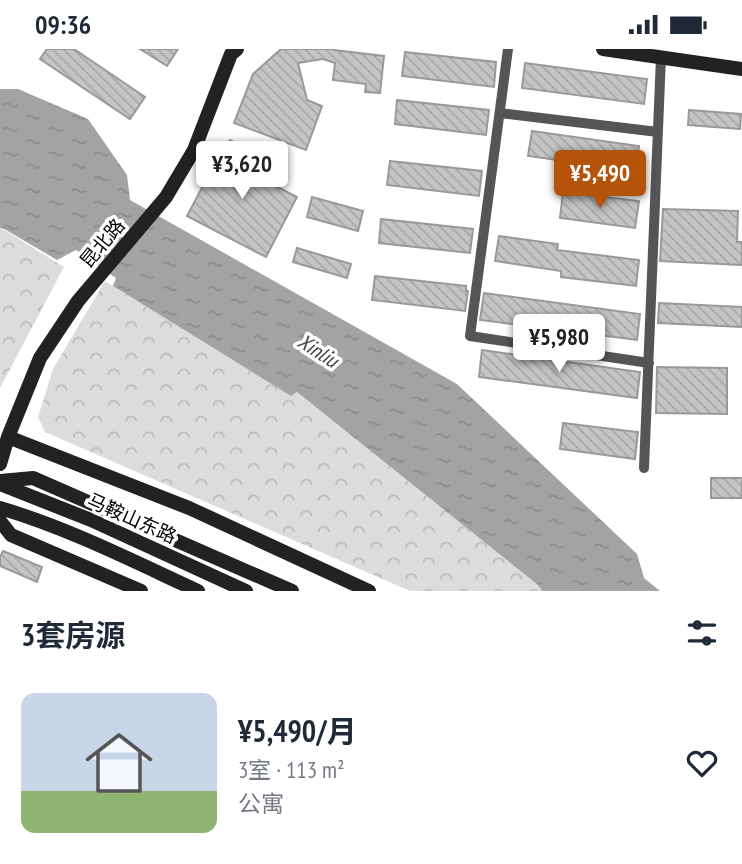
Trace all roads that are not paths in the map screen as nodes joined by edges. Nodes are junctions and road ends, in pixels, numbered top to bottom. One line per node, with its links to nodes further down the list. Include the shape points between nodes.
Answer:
1 (508, 49): 6 (street)
2 (603, 49): 4 (street)
3 (233, 51): 9 (street, 昆北路, via 194,150 166,197 78,301 40,358)
4 (661, 58): 5 (street); 7 (street)
5 (742, 69)
6 (500, 113): 7 (street); 8 (street, via 470,336)
7 (658, 132): 8 (street)
8 (649, 363): 11 (street)
9 (8, 437): 10 (street, 昆北路); 19 (street, via 189,508)
10 (0, 464)
11 (644, 468)
12 (0, 482): 17 (street, 马鞍山东路); 18 (street, via 33,478)
13 (0, 508): 16 (street, 马鞍山东路, via 96,544)
14 (0, 521): 15 (street, via 11,535)
15 (141, 591)
16 (198, 591)
17 (246, 591)
18 (292, 591)
19 (369, 591)

